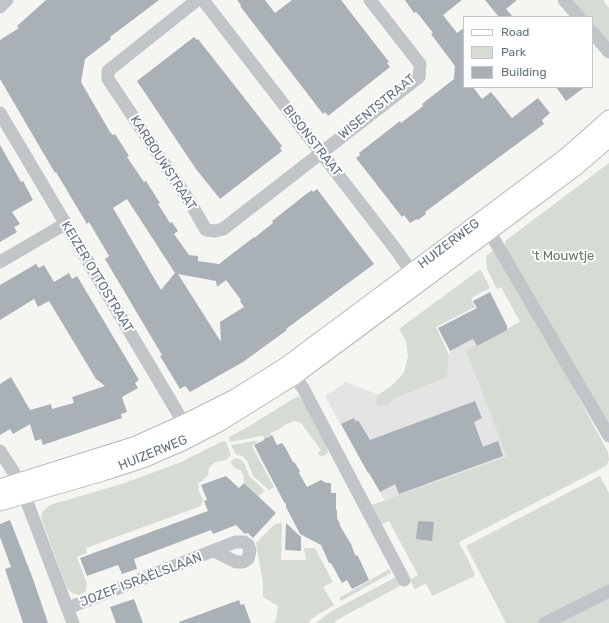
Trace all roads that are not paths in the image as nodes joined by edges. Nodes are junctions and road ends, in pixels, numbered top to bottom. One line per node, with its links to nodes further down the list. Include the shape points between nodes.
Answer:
1 (7, 0): 6 (street)
2 (197, 0): 13 (street, KARBOUWSTRAAT, via 108,71 108,79 206,230 215,232 223,229)
3 (204, 0): 13 (street, BISONSTRAAT)
4 (370, 0): 13 (street, WISENTSTRAAT, via 420,64 419,78)
5 (564, 0): 7 (street)
6 (0, 7)
7 (578, 16)
8 (593, 33): 9 (street)
9 (609, 52)
10 (0, 114): 14 (street, KEIZER OTTOSTRAAT)
11 (609, 119): 17 (main road, HUIZERWEG, via 566,157)
12 (609, 138): 15 (main road, HUIZERWEG, via 574,168)
13 (321, 152): 17 (street, BISONSTRAAT)
14 (65, 224): 16 (street); 19 (street, KEIZER OTTOSTRAAT)
15 (489, 230): 17 (main road, HUIZERWEG); 20 (street, HUIZERWEG)
16 (0, 262)
17 (415, 278): 18 (main road, HUIZERWEG)
18 (290, 371): 19 (main road, HUIZERWEG); 21 (main road, HUIZERWEG, via 217,424); 27 (street, via 303,388)
19 (184, 424): 21 (street, via 186,434); 24 (main road, HUIZERWEG, via 136,445)
20 (609, 436)
21 (182, 442): 24 (main road, HUIZERWEG, via 143,459 103,472)
22 (0, 451): 24 (street, JOZEF ISRAËLSLAAN)
23 (0, 488): 24 (main road, HUIZERWEG)
24 (21, 488): 25 (main road, HUIZERWEG); 29 (street, JOZEF ISRAËLSLAAN)
25 (0, 502)
26 (214, 551): 29 (street, JOZEF ISRAËLSLAAN)
27 (404, 580)
28 (609, 591): 31 (street)
29 (68, 608): 30 (street, JOZEF ISRAËLSLAAN)
30 (73, 623)
31 (545, 623)

